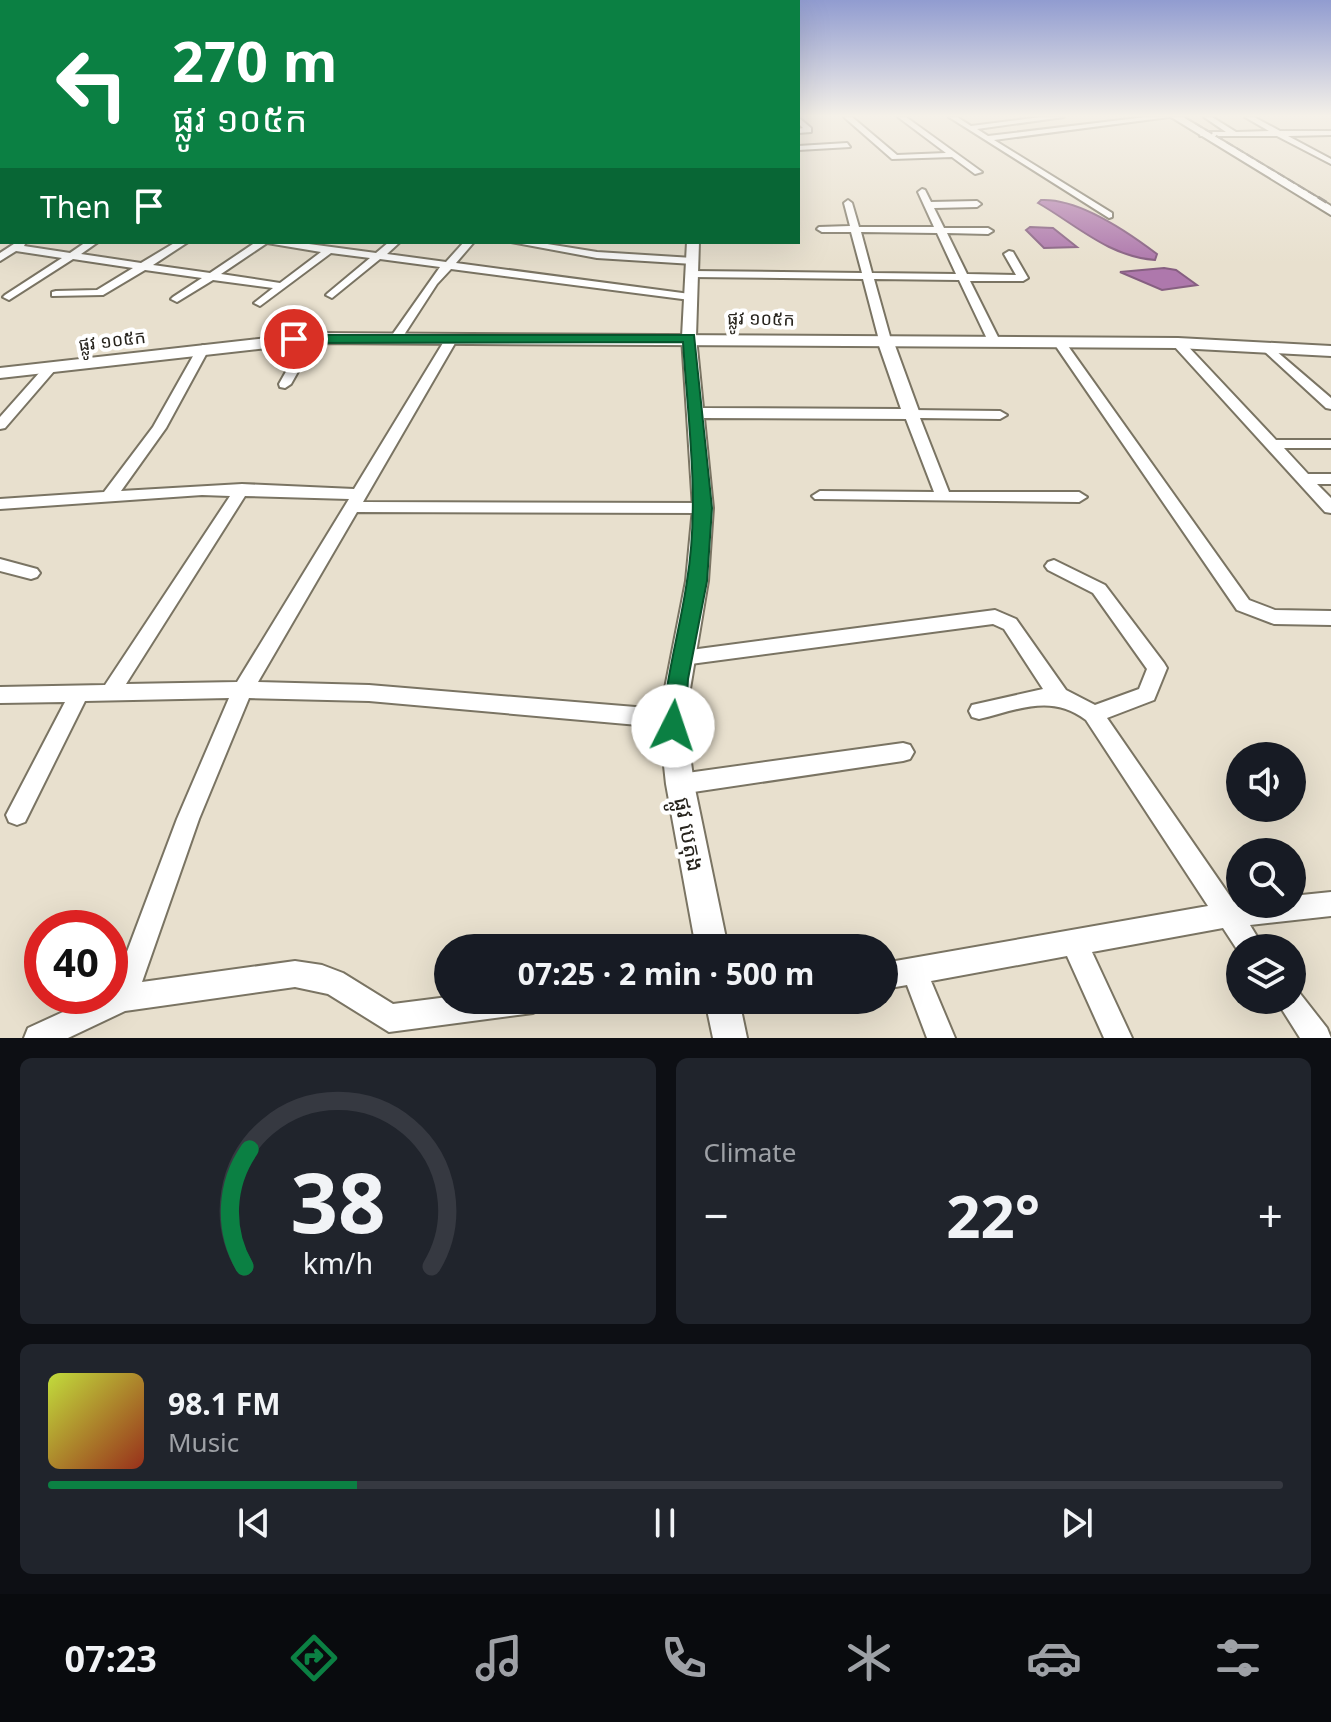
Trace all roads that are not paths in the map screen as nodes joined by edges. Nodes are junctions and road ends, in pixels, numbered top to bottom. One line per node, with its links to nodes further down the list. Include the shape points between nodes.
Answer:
1 (968, 165): 4 (street)
2 (1032, 165): 10 (street)
3 (1255, 165): 9 (main road)
4 (978, 172)
5 (922, 192): 8 (street)
6 (848, 203): 12 (street)
7 (977, 204): 8 (street)
8 (930, 205): 13 (street)
9 (1331, 211)
10 (1109, 215)
11 (822, 229): 12 (street)
12 (857, 229): 13 (street); 31 (street)
13 (941, 231): 14 (street); 33 (street)
14 (988, 231)
15 (90, 244): 25 (street)
16 (180, 244): 29 (street)
17 (260, 244): 32 (street)
18 (293, 244): 23 (street)
19 (393, 244): 26 (street)
20 (467, 244): 28 (street)
21 (528, 244): 30 (street)
22 (19, 245): 25 (street); 27 (street)
23 (326, 247): 26 (street); 34 (street)
24 (1009, 254): 33 (street, via 1023,278)
25 (70, 256): 29 (street); 37 (street)
26 (378, 257): 28 (street); 36 (street)
27 (0, 258)
28 (447, 266): 30 (street); 42 (street)
29 (142, 267): 32 (street); 35 (street, via 99,293)
30 (692, 269): 31 (street); 40 (street, ផ្លូវ បេតុង)
31 (871, 276): 33 (street); 44 (street)
32 (210, 278): 34 (street); 38 (street)
33 (962, 278): 45 (street)
34 (281, 286): 39 (street)
35 (56, 294)
36 (332, 295)
37 (9, 297)
38 (177, 299)
39 (260, 303)
40 (689, 337): 43 (main road, ផ្លូវ ១០៥ក); 44 (main road, ផ្លូវ ១០៥ក); 55 (street, ផ្លូវ បេតុង)
41 (311, 338): 42 (main road, ផ្លូវ ១០៥ក); 49 (main road, ផ្លូវ ១០៥ក); 53 (street)
42 (396, 338): 43 (main road, ផ្លូវ ១០៥ក)
43 (452, 338): 68 (street)
44 (885, 340): 45 (main road, ផ្លូវ ១០៥ក); 56 (street)
45 (994, 341): 46 (main road, ផ្លូវ ១០៥ក)
46 (1059, 342): 47 (main road, ផ្លូវ ១០៥ក); 75 (street, via 1243,605 1274,617)
47 (1178, 343): 48 (main road, ផ្លូវ ១០៥ក); 59 (street)
48 (1268, 348): 50 (main road, ផ្លូវ ១០៥ក); 54 (street)
49 (203, 349): 51 (main road, ផ្លូវ ១០៥ក); 64 (street, via 159,428)
50 (1331, 351)
51 (51, 367): 52 (main road, ផ្លូវ ១០៥ក); 58 (street)
52 (0, 373)
53 (285, 384)
54 (1331, 405)
55 (693, 413): 56 (street); 70 (street, ផ្លូវ បេតុង)
56 (911, 414): 57 (street); 66 (street)
57 (1000, 415)
58 (0, 425)
59 (1271, 444): 60 (street); 61 (street)
60 (1331, 444)
61 (1304, 479): 62 (street); 71 (street)
62 (1331, 479)
63 (242, 489): 64 (street); 68 (street); 78 (street)
64 (110, 495): 69 (street)
65 (820, 496): 66 (street)
66 (943, 496): 67 (street)
67 (1079, 497)
68 (357, 501): 70 (street); 77 (street)
69 (0, 504)
70 (703, 508): 76 (street, ផ្លូវ បេតុង)
71 (1331, 508)
72 (0, 565): 74 (street)
73 (1054, 566): 83 (street, via 1099,589 1157,668 1147,694)
74 (31, 573)
75 (1331, 618)
76 (683, 658): 81 (street, via 995,617 1010,624); 84 (street, ផ្លូវ បេតុង)
77 (243, 690): 78 (street); 84 (street, via 369,693); 96 (street, via 188,819)
78 (110, 693): 79 (street)
79 (79, 694): 80 (street); 87 (street)
80 (0, 695)
81 (1058, 695): 82 (street); 83 (street, via 1079,700)
82 (979, 711)
83 (1093, 714): 90 (street)
84 (672, 719): 86 (street, ផ្លូវ បេតុង)
85 (903, 752): 86 (street)
86 (680, 784): 92 (street, ផ្លូវ បេតុង)
87 (17, 815)
88 (1331, 904): 89 (street)
89 (1306, 907)
90 (1226, 914)
91 (1226, 915): 93 (street)
92 (709, 934)
93 (1075, 944): 94 (street); 105 (street)
94 (915, 973): 95 (street); 104 (street)
95 (898, 975)
96 (128, 984)
97 (128, 997): 98 (street, via 295,974 319,976 349,988 389,1018)
98 (434, 1012)
99 (89, 1014): 102 (street)
100 (727, 1014): 103 (street)
101 (1299, 1014): 106 (street)
102 (38, 1038)
103 (730, 1038)
104 (941, 1038)
105 (1118, 1038)
106 (1317, 1038)

